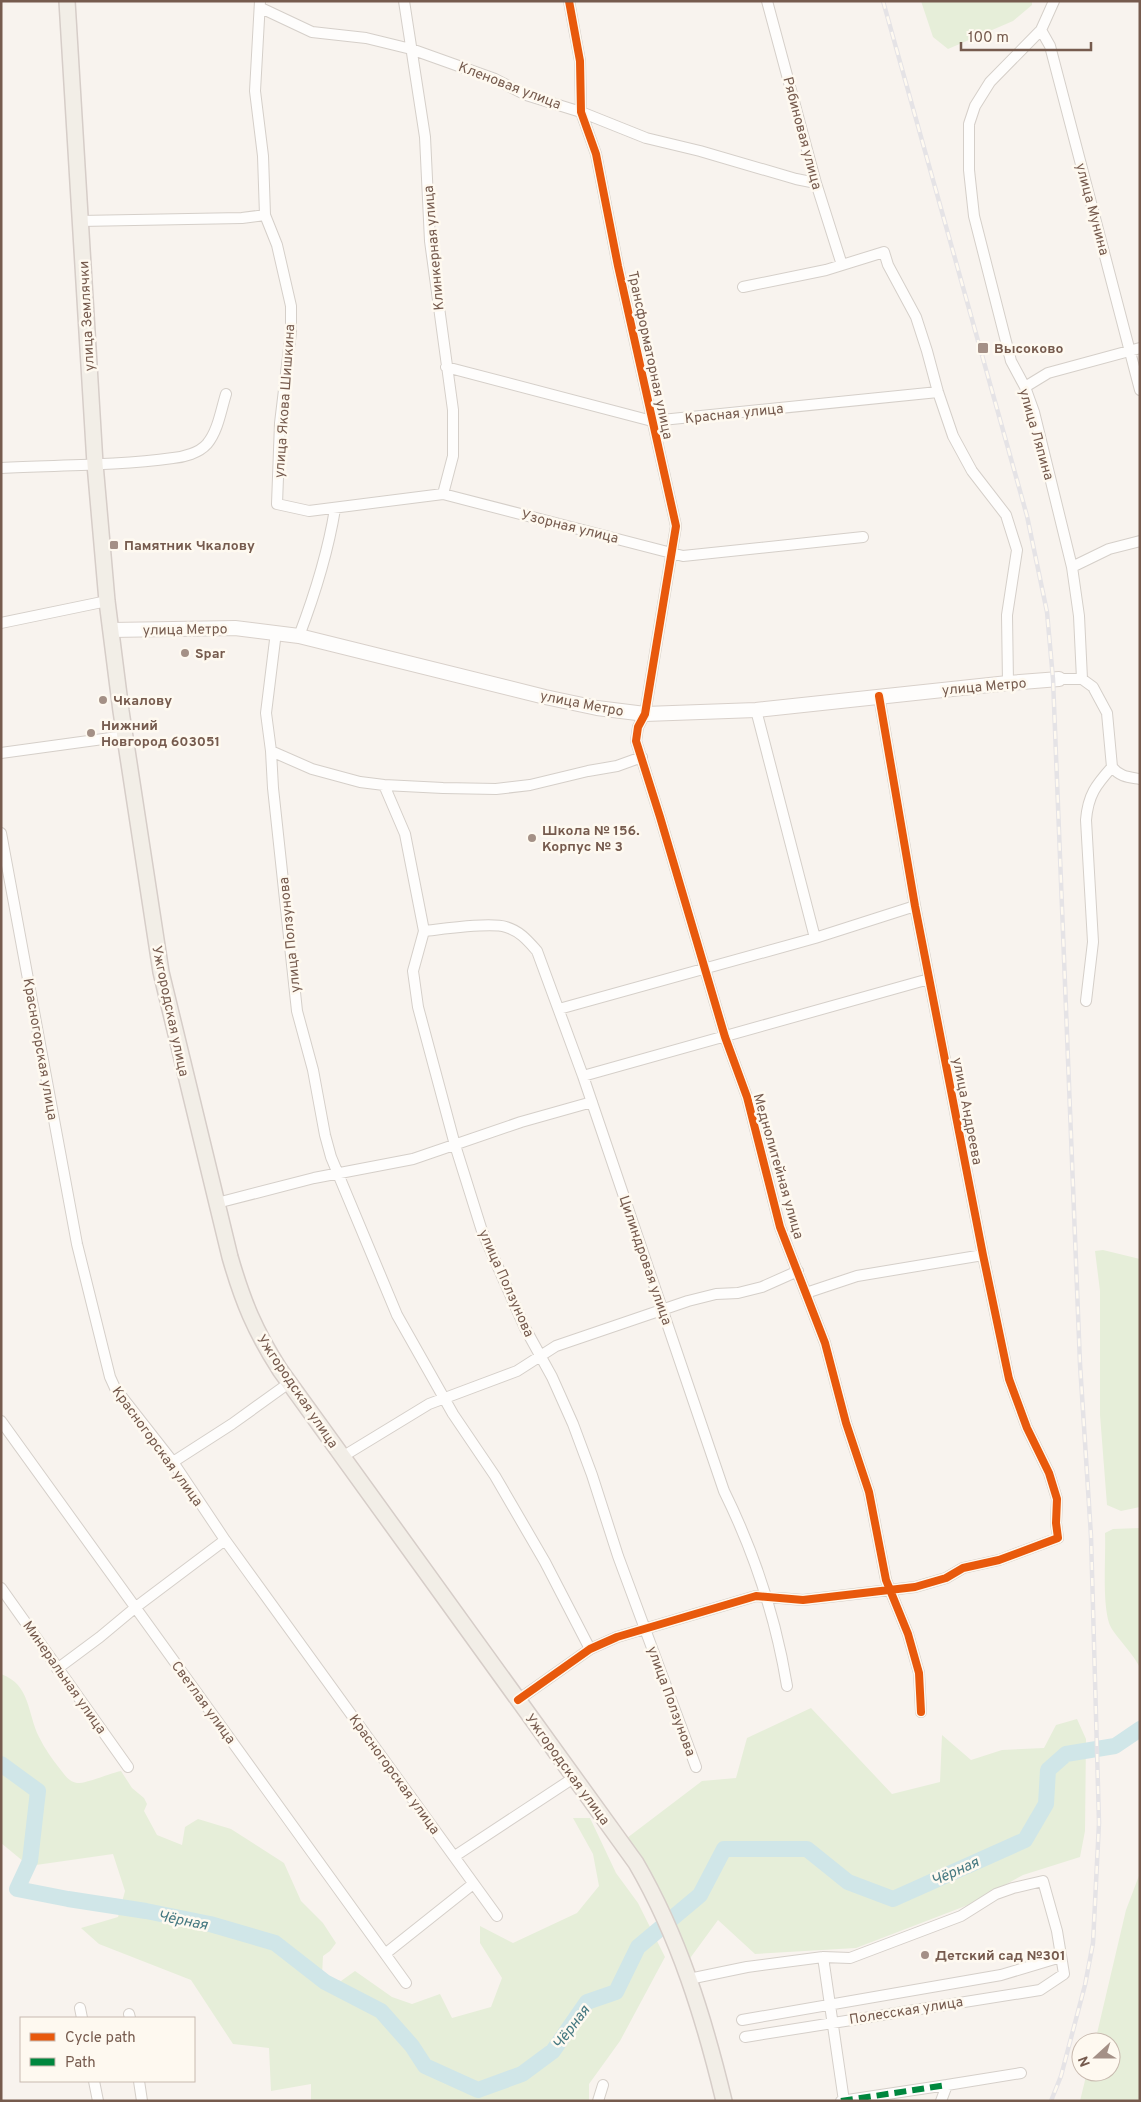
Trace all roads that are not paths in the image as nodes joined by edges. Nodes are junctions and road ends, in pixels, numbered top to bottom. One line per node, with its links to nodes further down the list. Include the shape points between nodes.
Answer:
1 (67, 1): 12 (main road, улица Землячки)
2 (404, 1): 8 (street, Клинкерная улица)
3 (569, 1): 9 (street, Трансформаторная улица, via 580,61)
4 (767, 1): 10 (street, Рябиновая улица)
5 (1054, 1): 7 (street)
6 (260, 4): 8 (street, Кленовая улица, via 312,32 366,38); 11 (street, улица Якова Шишкина, via 255,91)
7 (1041, 30): 15 (street, улица Мунина, via 1050,46); 17 (street, улица Ляпина, via 990,82 975,106 969,124 974,216 1011,361)
8 (411, 49): 9 (street, Кленовая улица, via 526,95); 16 (street, Клинкерная улица, via 425,137 430,241)
9 (581, 112): 10 (street, Кленовая улица, via 646,138); 21 (street, Трансформаторная улица, via 596,154)
10 (816, 183): 13 (street, Рябиновая улица)
11 (265, 214): 12 (street, via 242,218); 25 (street, улица Якова Шишкина, via 277,245 290,306 291,332 280,423)
12 (80, 221): 22 (main road, улица Землячки)
13 (842, 265): 14 (street); 19 (street, via 884,252 916,317)
14 (743, 287)
15 (1135, 349): 17 (street, via 1048,373); 18 (street, улица Мунина)
16 (446, 367): 21 (street, Красная улица); 24 (street, Клинкерная улица, via 453,410 453,456)
17 (1025, 388): 30 (street, улица Ляпина)
18 (1140, 390)
19 (938, 392): 21 (street, Красная улица); 38 (street, via 953,436 972,471 1006,515 1017,550 1007,615)
20 (226, 394): 22 (street, via 214,433 198,450 173,458)
21 (652, 421): 29 (street, Трансформаторная улица, via 676,526)
22 (95, 464): 23 (street); 31 (main road, улица Землячки)
23 (1, 468)
24 (443, 494): 26 (street, Узорная улица); 29 (street, Узорная улица)
25 (278, 504): 26 (street, Узорная улица, via 308,511)
26 (335, 509): 35 (street, via 314,598)
27 (863, 537): 29 (street, Узорная улица, via 682,556)
28 (1140, 541): 30 (street, via 1109,549)
29 (671, 552): 41 (street, Трансформаторная улица)
30 (1072, 567): 37 (street, улица Ляпина, via 1079,616)
31 (107, 601): 32 (street); 33 (main road, улица Землячки)
32 (1, 623)
33 (111, 630): 34 (street, улица Метро, via 235,628); 42 (main road, Ужгородская улица)
34 (276, 632): 35 (street, улица Метро); 43 (street, улица Ползунова, via 266,713)
35 (299, 636): 41 (street, улица Метро, via 545,697)
36 (1059, 679): 37 (street); 38 (street, улица Метро)
37 (1082, 679): 46 (street, via 1094,687 1107,713)
38 (1008, 683): 39 (street, улица Метро)
39 (879, 696): 40 (street, улица Метро); 50 (street, улица Андреева)
40 (756, 710): 41 (street, улица Метро); 52 (street)
41 (644, 714): 45 (street, Меднолитейная улица, via 636,741)
42 (125, 736): 44 (street); 62 (main road, Ужгородская улица, via 161,972)
43 (271, 751): 48 (street, via 312,769); 61 (street, улица Ползунова, via 297,1011 313,1070 324,1135)
44 (1, 753)
45 (642, 757): 48 (street, via 617,766 496,789); 53 (street, Меднолитейная улица)
46 (1112, 767): 47 (street, via 1117,774); 55 (street, via 1093,790 1088,802 1086,820 1093,942)
47 (1140, 779)
48 (384, 785): 51 (street, улица Ползунова, via 405,834)
49 (1, 833): 72 (street, Красногорская улица, via 76,1244 110,1378)
50 (915, 906): 52 (street); 54 (street, улица Андреева)
51 (424, 931): 56 (street, Цилиндровая улица, via 475,926 506,927 524,936 537,951); 60 (street, улица Ползунова, via 413,971 414,980 418,1007)
52 (814, 938): 53 (street)
53 (704, 969): 56 (street); 57 (street, Меднолитейная улица)
54 (930, 979): 57 (street); 63 (street, улица Андреева)
55 (1086, 1001)
56 (559, 1009): 58 (street, Цилиндровая улица)
57 (724, 1037): 58 (street); 64 (street, Меднолитейная улица, via 747,1097 780,1227)
58 (583, 1076): 59 (street, Цилиндровая улица)
59 (592, 1102): 60 (street); 66 (street, Цилиндровая улица)
60 (455, 1145): 61 (street, via 413,1159); 67 (street, улица Ползунова, via 482,1231)
61 (340, 1173): 62 (street); 69 (street, улица Ползунова, via 397,1315)
62 (217, 1203): 68 (main road, Ужгородская улица, via 230,1258 250,1318)
63 (983, 1255): 65 (street, via 857,1276); 75 (street, улица Андреева, via 1009,1379 1057,1499 1058,1538 1000,1560 963,1568 946,1578 915,1587)
64 (798, 1271): 65 (street, Меднолитейная улица); 66 (street, via 762,1287 716,1294)
65 (806, 1293): 75 (street, Меднолитейная улица, via 826,1343 846,1423 869,1492)
66 (662, 1309): 67 (street, via 556,1346); 76 (street, Цилиндровая улица, via 724,1491 741,1526)
67 (540, 1356): 69 (street, via 517,1371); 78 (street, улица Ползунова, via 580,1441)
68 (289, 1383): 71 (main road, Ужгородская улица); 72 (street)
69 (444, 1397): 71 (street); 79 (street, улица Ползунова, via 545,1562)
70 (1, 1421): 77 (street, Светлая улица)
71 (342, 1457): 82 (main road, Ужгородская улица)
72 (173, 1462): 73 (street, Красногорская улица)
73 (225, 1540): 77 (street); 87 (street, Красногорская улица)
74 (1, 1588): 80 (street, Минеральная улица)
75 (889, 1589): 76 (street, via 803,1600); 83 (street, Меднолитейная улица, via 908,1634 919,1674)
76 (766, 1597): 78 (street, via 749,1598); 81 (street, Цилиндровая улица)
77 (136, 1607): 80 (street); 90 (street, Светлая улица)
78 (646, 1629): 79 (street); 85 (street, улица Ползунова)
79 (590, 1649): 82 (street)
80 (57, 1669): 84 (street, Минеральная улица)
81 (786, 1686)
82 (518, 1700): 86 (main road, Ужгородская улица)
83 (921, 1712)
84 (128, 1767)
85 (696, 1767)
86 (575, 1777): 87 (street); 93 (main road, Ужгородская улица, via 636,1863 664,1916)
87 (455, 1856): 88 (street, Красногорская улица)
88 (473, 1884): 89 (street, Красногорская улица); 90 (street)
89 (497, 1916)
90 (385, 1954): 94 (street, Светлая улица)
91 (823, 1957): 92 (street, via 850,1958 961,1916 996,1894 1043,1881); 93 (street); 95 (street)
92 (1061, 1957): 95 (street, Полесская улица, via 1000,1975); 97 (street, Полесская улица, via 1064,1974 1040,1990)
93 (689, 1979): 107 (main road, Ужгородская улица, via 704,2022)
94 (406, 1983)
95 (830, 2005): 96 (street, Полесская улица); 97 (street)
96 (742, 2020)
97 (833, 2022): 98 (street, Полесская улица); 108 (street)
98 (745, 2037)
99 (1021, 2073): 103 (street)
100 (94, 2082): 104 (street)
101 (139, 2082): 105 (street)
102 (602, 2084): 106 (street)
103 (947, 2084): 108 (street); 109 (street)
104 (98, 2101)
105 (142, 2101)
106 (598, 2101)
107 (724, 2101)
108 (843, 2101)
109 (941, 2101)

